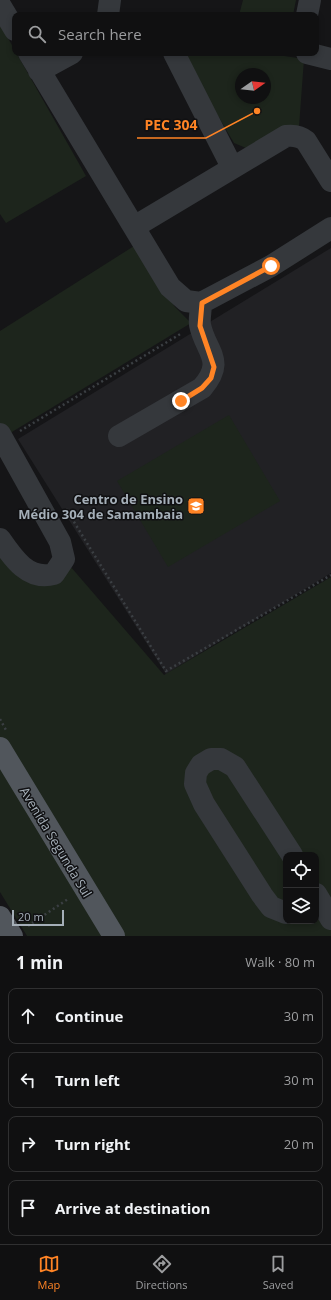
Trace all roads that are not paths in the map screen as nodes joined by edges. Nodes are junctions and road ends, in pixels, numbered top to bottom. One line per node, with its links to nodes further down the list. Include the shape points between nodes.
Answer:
1 (110, 0): 4 (street)
2 (310, 0): 5 (street)
3 (0, 5): 6 (street)
4 (108, 12)
5 (308, 12)
6 (12, 25)
7 (59, 56): 11 (street)
8 (176, 56): 12 (street)
9 (319, 56): 10 (street)
10 (331, 59)
11 (34, 62): 14 (street)
12 (232, 167): 13 (street, via 281,138 294,135 306,141); 14 (street)
13 (331, 181)
14 (134, 227): 16 (street, via 170,287)
15 (331, 228): 16 (street)
16 (201, 313): 17 (street, via 214,367 211,378 202,388)
17 (119, 436)
18 (6, 437): 19 (street, via 60,542 64,559 54,574 37,576 21,566)
19 (0, 538)
20 (3, 756): 25 (main road, Avenida Segunda Sul)
21 (290, 852): 22 (street, via 235,767 221,759 211,759 201,765 196,773 195,784 204,804 262,895 271,907)
22 (283, 912)
23 (0, 917): 24 (main road)
24 (12, 936)
25 (114, 936)

